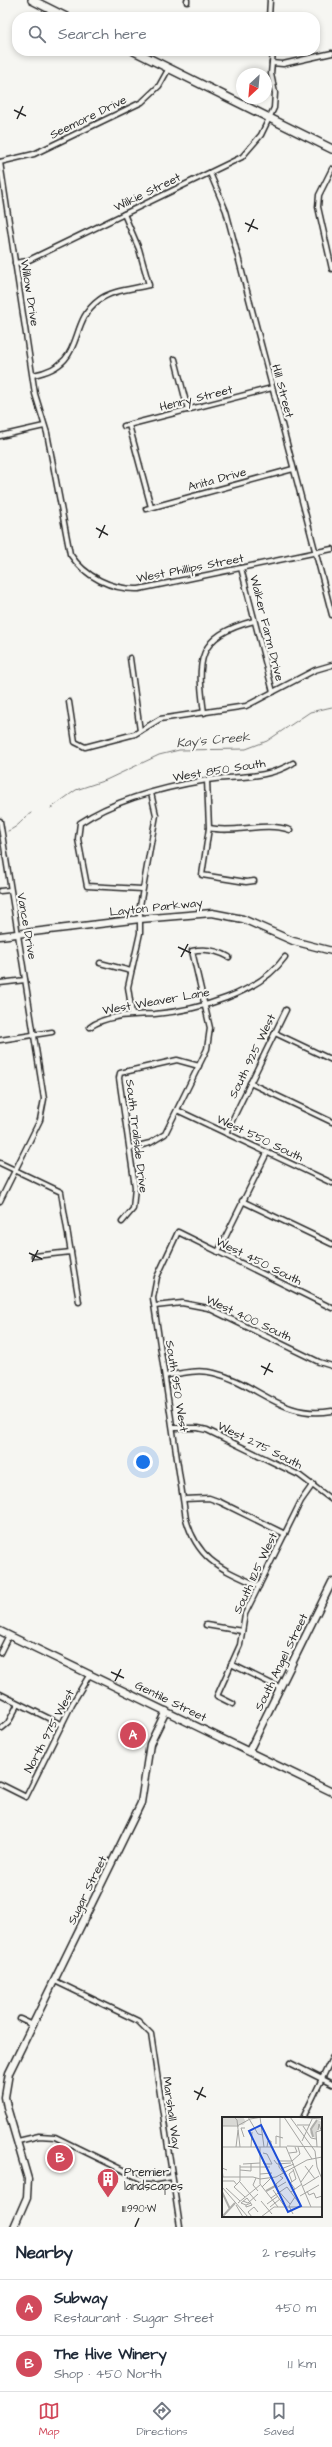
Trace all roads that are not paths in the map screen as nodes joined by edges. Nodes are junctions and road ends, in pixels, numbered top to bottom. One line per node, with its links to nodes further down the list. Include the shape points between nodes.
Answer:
1 (32, 0): 3 (main road)
2 (270, 0): 4 (street)
3 (56, 12)
4 (269, 12)
5 (332, 52): 6 (street)
6 (320, 55)
7 (144, 56): 11 (main road)
8 (273, 56): 10 (street, Wilkie Street)
9 (316, 56): 10 (street, via 283,64)
10 (272, 63): 12 (street, Wilkie Street, via 275,102)
11 (169, 68): 12 (main road); 14 (street, Seemore Drive, via 159,86 142,102 34,154)
12 (270, 119): 13 (main road); 16 (street, Wilkie Street, via 249,151)
13 (332, 150)
14 (0, 162): 20 (street, Willow Drive)
15 (332, 169): 19 (street, via 318,201)
16 (210, 173): 17 (street, Wilkie Street); 24 (street, Hill Street, via 226,211)
17 (124, 214): 20 (street, Wilkie Street, via 27,261); 23 (street, via 140,249 149,285 108,294 99,300 87,314 62,364 47,372)
18 (332, 244): 19 (street)
19 (327, 246): 21 (street)
20 (16, 263): 23 (street, Willow Drive)
21 (332, 269)
22 (175, 359): 25 (street)
23 (33, 375): 26 (street, Willow Drive)
24 (272, 388): 25 (street, Henry Street); 28 (street, Hill Street)
25 (188, 410): 29 (street, Henry Street, via 127,426)
26 (44, 426): 27 (street); 33 (street, West Phillips Street, via 70,554 78,566 91,576 115,587 133,589)
27 (0, 436)
28 (293, 469): 29 (street, Anita Drive); 32 (street, Hill Street)
29 (151, 507): 30 (street, Anita Drive)
30 (146, 509)
31 (332, 549): 32 (street, West Phillips Street)
32 (314, 552): 33 (street, West Phillips Street); 34 (street, Hill Street)
33 (241, 568): 35 (street, Walker Farm Drive)
34 (332, 615)
35 (254, 620): 38 (street, Walker Farm Drive); 40 (street, via 229,628 206,650 199,671)
36 (130, 658): 41 (street)
37 (332, 665): 38 (street, via 315,670)
38 (273, 692): 40 (street, via 246,706)
39 (69, 702): 41 (street, via 75,742 80,746 85,747)
40 (204, 712): 41 (street, via 169,717)
41 (140, 730)
42 (293, 763): 43 (street, West 850 South, via 282,770 264,774)
43 (207, 780): 44 (street, West 850 South); 46 (street)
44 (151, 793): 49 (street, via 156,825); 49 (street, West 850 South, via 96,812 80,822 78,839 87,886)
45 (0, 821): 50 (street, Vance Drive)
46 (209, 828): 47 (street, via 231,830 274,826); 48 (street, via 202,875)
47 (290, 830)
48 (254, 881)
49 (142, 889): 52 (street)
50 (10, 890): 51 (street); 53 (street, Vance Drive)
51 (0, 891)
52 (140, 919): 53 (main road, Layton Parkway); 55 (main road, Layton Parkway, via 212,913 243,919 293,941); 59 (street, via 139,940)
53 (19, 934): 54 (main road, Layton Parkway); 60 (street, Vance Drive)
54 (0, 936)
55 (332, 951)
56 (229, 957): 62 (street, via 220,952 199,949 192,951)
57 (285, 957): 62 (street, West Weaver Lane, via 279,967 242,992)
58 (100, 963): 59 (street)
59 (131, 971): 64 (street, via 128,987)
60 (25, 980): 61 (street); 68 (street, Vance Drive)
61 (0, 983)
62 (204, 1004): 64 (street, West Weaver Lane, via 161,1013); 71 (street, via 210,1036)
63 (286, 1010): 67 (street, South 925 West)
64 (132, 1014): 65 (street, West Weaver Lane)
65 (90, 1026)
66 (52, 1032): 68 (street)
67 (275, 1033): 70 (street); 72 (street, South 925 West)
68 (34, 1035): 69 (street); 79 (street, Vance Drive, via 44,1099 40,1120)
69 (0, 1040)
70 (332, 1060)
71 (199, 1066): 73 (street); 76 (street, South Trailside Drive, via 177,1060 120,1073)
72 (250, 1083): 74 (street); 75 (street, South 925 West)
73 (179, 1111): 75 (street, West 550 South); 76 (street, via 165,1134 150,1144)
74 (332, 1122)
75 (226, 1133): 77 (street, West 550 South)
76 (130, 1148): 83 (street, South Trailside Drive, via 135,1200 133,1209)
77 (267, 1152): 80 (street, West 550 South); 82 (street)
78 (0, 1163): 79 (street)
79 (16, 1170): 81 (street, Vance Drive); 86 (street, via 61,1192)
80 (332, 1183)
81 (0, 1201)
82 (242, 1201): 85 (street); 87 (street)
83 (122, 1222)
84 (178, 1232): 87 (street, West 450 South); 90 (street, South 950 West, via 157,1277 154,1289)
85 (332, 1244)
86 (71, 1252): 88 (street); 89 (street)
87 (218, 1252): 91 (street, West 450 South)
88 (34, 1256)
89 (79, 1302)
90 (155, 1306): 92 (street, West 400 South, via 182,1303 208,1308); 93 (street, South 950 West)
91 (332, 1308)
92 (332, 1366)
93 (165, 1376): 94 (street, via 197,1371 214,1372 292,1410 313,1413); 95 (street, South 950 West)
94 (332, 1411)
95 (173, 1428): 96 (street, West 275 South, via 184,1426 207,1430); 97 (street, South 950 West)
96 (313, 1484): 98 (street, West 275 South); 99 (street, South 1125 West, via 301,1501)
97 (184, 1498): 99 (street, via 209,1498); 101 (street, South 950 West, via 186,1519 197,1546 205,1556 220,1568)
98 (332, 1500)
99 (285, 1534): 101 (street, South 1125 West)
100 (332, 1582): 109 (main road, South Angel Street)
101 (259, 1586): 104 (street, South 1125 West, via 245,1614)
102 (206, 1625): 104 (street)
103 (0, 1630): 105 (main road, Gentile Street)
104 (242, 1631): 107 (street, South 1125 West, via 240,1645)
105 (9, 1635): 106 (street); 108 (main road, Gentile Street)
106 (0, 1653)
107 (231, 1664): 109 (street); 112 (street, South 1125 West, via 217,1696)
108 (90, 1674): 113 (main road, Gentile Street); 114 (street, North 975 West)
109 (281, 1688): 116 (main road, South Angel Street)
110 (0, 1694): 111 (street)
111 (18, 1704): 114 (street); 115 (street, via 8,1723)
112 (233, 1704)
113 (166, 1711): 116 (main road, Gentile Street); 119 (main road, Sugar Street, via 150,1744 141,1803)
114 (62, 1725): 117 (street, North 975 West, via 26,1797)
115 (2, 1728)
116 (249, 1751): 118 (main road, Gentile Street)
117 (0, 1784)
118 (332, 1792)
119 (55, 1981): 121 (main road, Sugar Street); 128 (street, Marshall Way, via 138,2021 151,2034)
120 (20, 2019): 121 (street)
121 (33, 2025): 127 (main road, Sugar Street, via 9,2073 5,2097)
122 (332, 2058): 124 (street)
123 (290, 2063): 124 (street)
124 (322, 2079): 125 (street); 126 (street)
125 (332, 2084)
126 (303, 2117)
127 (18, 2141): 128 (street, via 48,2136 141,2179); 129 (main road, Sugar Street, via 28,2179 27,2197)
128 (172, 2177): 130 (street, Marshall Way)
129 (14, 2227)
130 (180, 2227)

